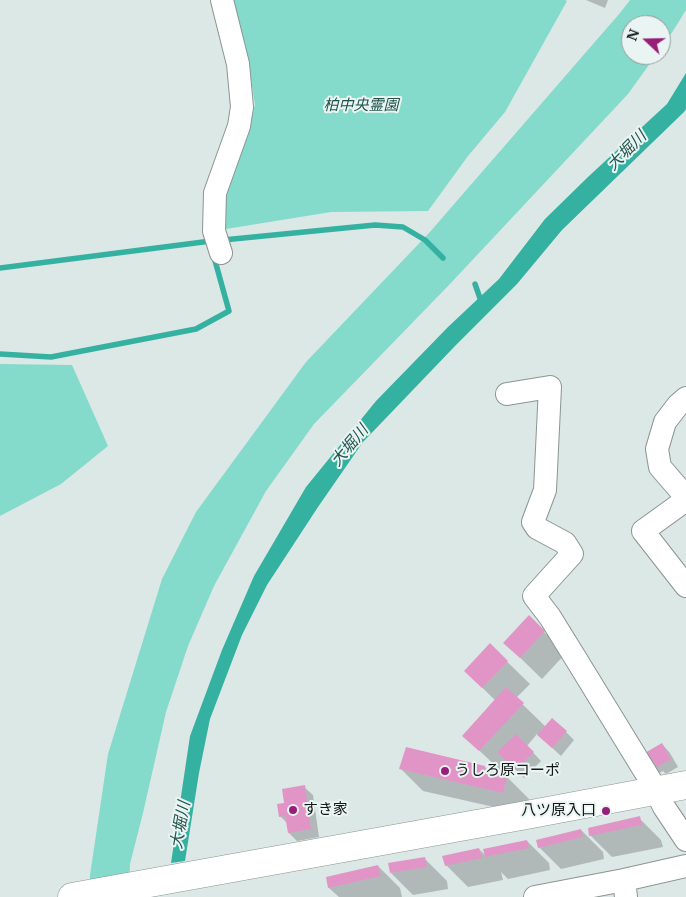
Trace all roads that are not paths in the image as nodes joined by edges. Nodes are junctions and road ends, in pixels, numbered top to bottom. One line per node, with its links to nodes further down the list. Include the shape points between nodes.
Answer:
1 (222, 0): 2 (street, via 238,64 242,106 239,126 215,193 214,231)
2 (221, 253)
3 (507, 394): 8 (street, via 550,387 545,490 533,522 537,528 565,543 572,554 534,596)
4 (686, 398): 5 (street, via 665,422 657,449 660,467)
5 (686, 498): 6 (street, via 643,531)
6 (686, 586)
7 (686, 785): 8 (street)
8 (656, 791): 9 (street); 12 (street)
9 (686, 840)
10 (686, 866): 11 (street)
11 (625, 888): 13 (street)
12 (72, 897)
13 (535, 897)

